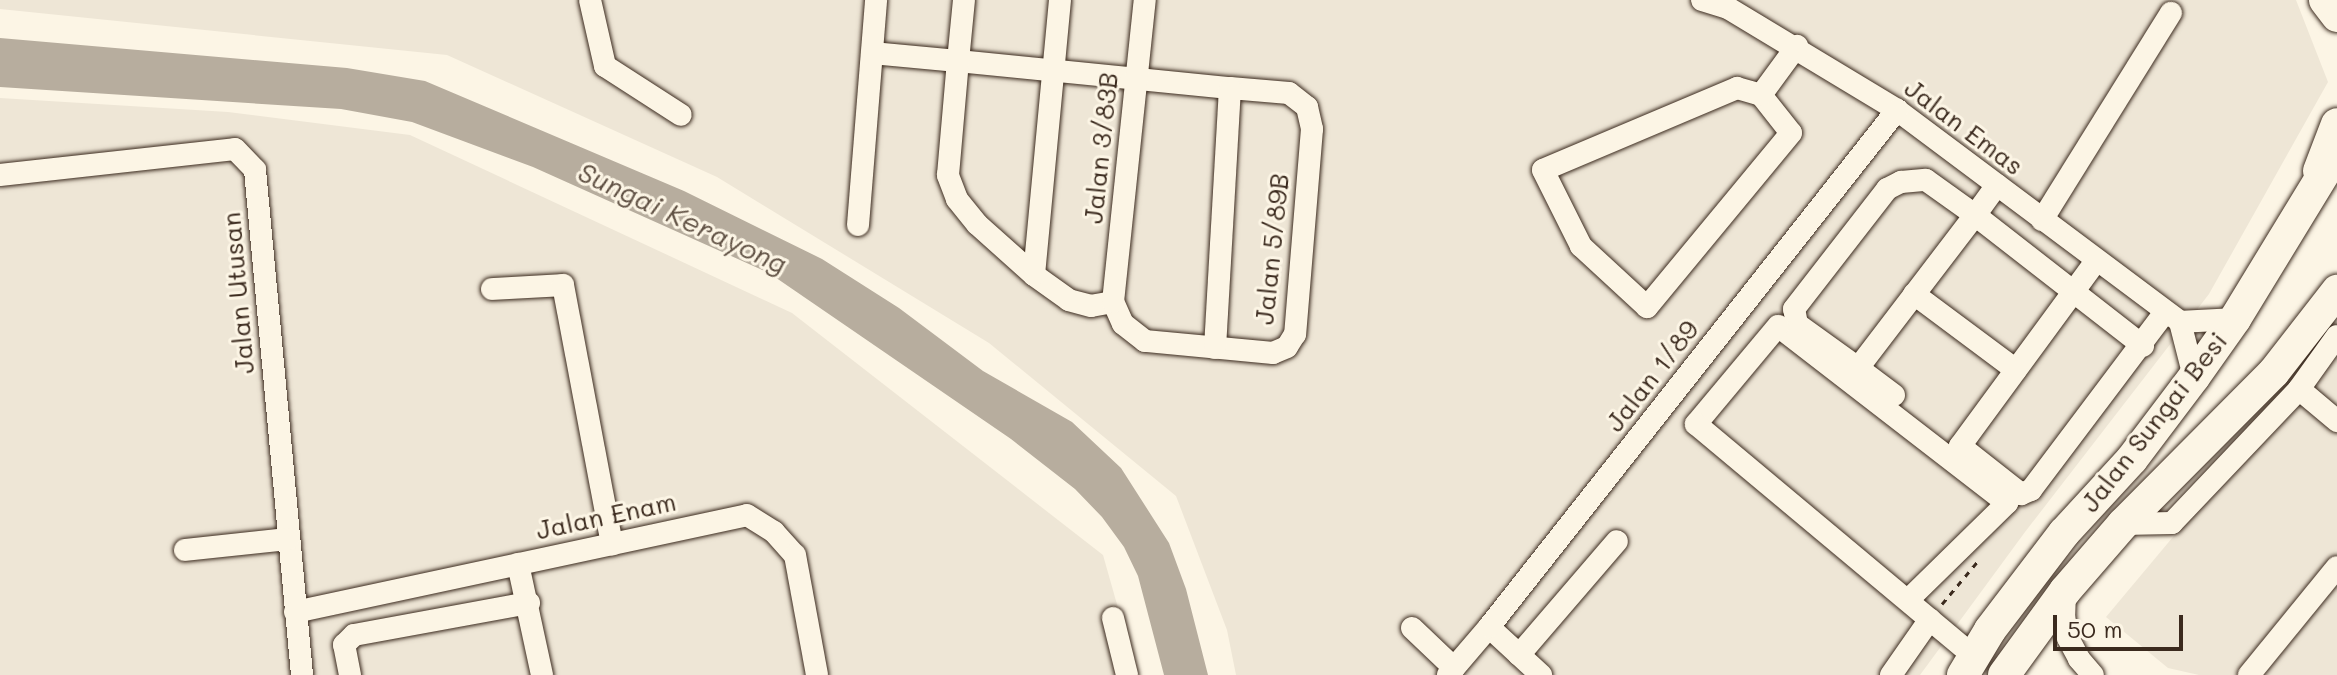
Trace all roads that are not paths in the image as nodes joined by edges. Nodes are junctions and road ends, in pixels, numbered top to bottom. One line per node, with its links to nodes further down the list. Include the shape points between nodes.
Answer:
1 (590, 0): 18 (street, via 605,66)
2 (876, 0): 11 (street)
3 (964, 0): 12 (street)
4 (1060, 0): 13 (street)
5 (1145, 0): 14 (street, Jalan 3/83B)
6 (1702, 0): 10 (street, Jalan Emas, via 1728,8)
7 (2325, 0): 9 (highway)
8 (2171, 13): 25 (street)
9 (2337, 16)
10 (1797, 46): 16 (street); 17 (street, Jalan Emas)
11 (872, 53): 12 (street, Jalan 5/89B); 26 (street)
12 (958, 61): 13 (street, Jalan 5/89B); 28 (street, via 948,175 957,199 977,224)
13 (1054, 71): 14 (street, Jalan 5/89B); 28 (street)
14 (1137, 79): 15 (street, Jalan 5/89B); 33 (street, Jalan 3/83B)
15 (1230, 88): 38 (street); 38 (street, Jalan 5/89B, via 1289,93 1307,107 1312,129 1295,334 1287,347 1273,353)
16 (1761, 95): 16 (street, via 1791,133 1647,307 1581,246 1543,170 1737,88)
17 (1897, 110): 22 (street, Jalan Emas); 58 (street, Jalan 1/89)
18 (681, 115)
19 (2337, 124): 23 (highway)
20 (2337, 152): 23 (highway)
21 (0, 175): 46 (street, Jalan Utusan, via 235,149 255,170)
22 (1997, 185): 24 (street); 25 (street, Jalan Emas)
23 (2308, 200): 35 (highway, Jalan Sungai Besi)
24 (1975, 215): 31 (street); 32 (street); 39 (street, via 1926,180 1893,184 1796,305 1797,324)
25 (2042, 220): 27 (street, Jalan Emas)
26 (858, 225)
27 (2096, 261): 32 (street); 34 (street, Jalan Emas)
28 (1034, 275): 33 (street, via 1069,300 1091,306)
29 (492, 289): 48 (street, via 563,285)
30 (2337, 291): 45 (highway, Jalan Sungai Besi, via 2274,372)
31 (1914, 294): 39 (street); 40 (street)
32 (2074, 294): 37 (street); 40 (street)
33 (1113, 302): 38 (street, Jalan 5/89B, via 1123,324 1145,341)
34 (2172, 317): 35 (street); 37 (street); 41 (street)
35 (2235, 319): 41 (highway, Jalan Sungai Besi)
36 (2337, 336): 42 (street)
37 (2143, 346): 40 (street, via 2024,494 1960,446)
38 (1215, 348)
39 (1858, 368): 43 (street)
40 (2016, 370)
41 (2194, 377): 61 (highway, Jalan Sungai Besi, via 2132,459 2064,533)
42 (2299, 389): 44 (street); 45 (street, via 2172,523)
43 (1894, 395)
44 (2337, 421)
45 (2123, 524): 52 (highway, Jalan Sungai Besi)
46 (288, 539): 49 (street); 55 (street, Jalan Utusan)
47 (1617, 541): 60 (street)
48 (612, 544): 50 (street, Jalan Enam); 66 (street, Jalan Enam, via 747,515 774,532 795,555)
49 (185, 550)
50 (518, 564): 54 (street); 55 (street, Jalan Enam)
51 (2337, 567): 72 (street)
52 (2065, 591): 70 (highway, Jalan Sungai Besi); 71 (street, via 2068,638)
53 (1908, 600): 53 (street, via 2007,503 1778,326 1696,424); 57 (street)
54 (529, 603): 64 (street, via 354,635 344,645); 65 (street)
55 (295, 612): 63 (street, Jalan Utusan)
56 (1113, 618): 67 (street)
57 (1930, 619): 61 (street); 69 (street)
58 (1489, 627): 60 (street); 62 (street, Jalan 1/89)
59 (1412, 628): 62 (street)
60 (1519, 655): 68 (street)
61 (1968, 666)
62 (1451, 671)
63 (302, 675)
64 (350, 675)
65 (542, 675)
66 (817, 675)
67 (1127, 675)
68 (1541, 675)
69 (1891, 675)
70 (2004, 675)
71 (2093, 675)
72 (2249, 675)

